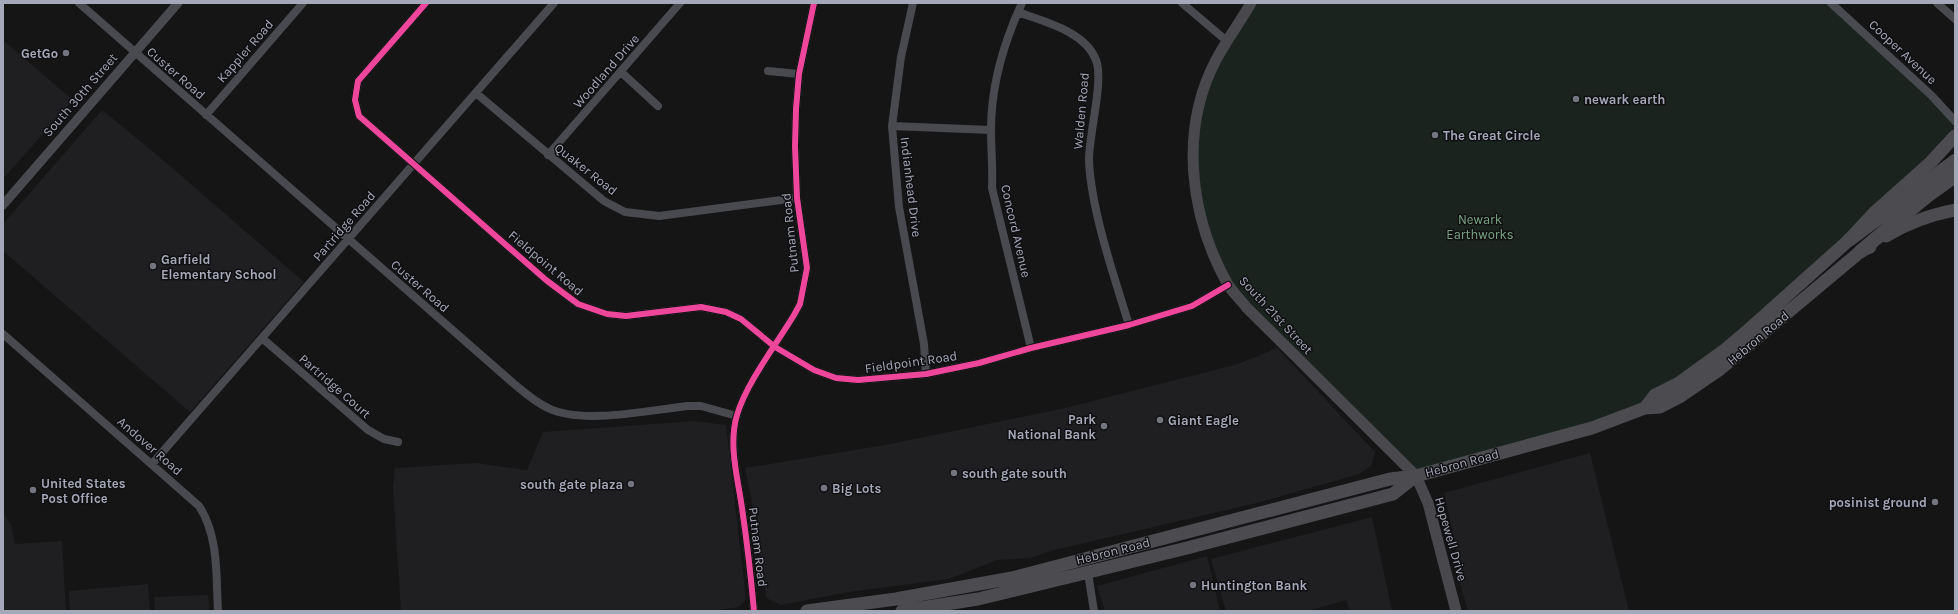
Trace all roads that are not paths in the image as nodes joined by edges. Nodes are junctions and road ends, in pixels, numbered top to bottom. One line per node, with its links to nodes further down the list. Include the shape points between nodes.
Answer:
1 (79, 3): 17 (street, Custer Road)
2 (178, 3): 17 (street, South 30th Street)
3 (303, 3): 23 (street, Kappler Road)
4 (426, 3): 30 (street, Fieldpoint Road, via 363,74 355,93 355,107 359,116)
5 (554, 3): 21 (street, Partridge Road)
6 (680, 3): 19 (street, Woodland Drive)
7 (814, 3): 20 (street, Putnam Road)
8 (913, 3): 25 (street, Indianhead Drive, via 901,57)
9 (1022, 3): 14 (street, Concord Avenue)
10 (1182, 3): 16 (street)
11 (1251, 3): 16 (main road, South 21st Street)
12 (1831, 3): 24 (street, Cooper Avenue, via 1931,95)
13 (1937, 3): 15 (street)
14 (1018, 12): 26 (street, Concord Avenue, via 1002,56); 39 (street, Walden Road, via 1067,31 1080,39 1096,60 1098,76 1089,160 1100,221)
15 (1955, 19)
16 (1228, 42): 38 (main road, South 21st Street, via 1216,60 1204,88 1195,126 1192,166 1197,205 1211,250)
17 (134, 53): 23 (street, Custer Road); 33 (street, South 30th Street)
18 (768, 71): 20 (street)
19 (621, 72): 22 (street); 28 (street, Woodland Drive)
20 (799, 74): 32 (street, Putnam Road, via 795,146)
21 (476, 92): 28 (street, Quaker Road); 30 (street, Partridge Road)
22 (658, 106)
23 (206, 115): 35 (street, Custer Road)
24 (1955, 121)
25 (892, 126): 26 (street); 44 (street, Indianhead Drive, via 899,207 924,344)
26 (991, 130): 43 (street, Concord Avenue, via 992,188)
27 (1955, 136): 36 (highway, Hebron Road)
28 (548, 155): 32 (street, Quaker Road, via 604,201 625,212 636,214 659,216)
29 (1955, 161): 36 (highway)
30 (414, 164): 35 (street, Partridge Road); 42 (street, Fieldpoint Road, via 546,280 581,306 607,314 626,316 687,308 716,309 741,319)
31 (1955, 176): 37 (highway)
32 (797, 198): 42 (street, Putnam Road, via 807,268 800,304)
33 (3, 205)
34 (1955, 210): 37 (highway, Hebron Road, via 1901,227)
35 (348, 239): 41 (street, Partridge Road); 46 (street, Custer Road, via 513,383 547,408 586,416 701,406)
36 (1849, 240): 45 (highway, Hebron Road, via 1726,349 1679,383 1656,395)
37 (1861, 251): 45 (highway, Hebron Road, via 1720,370 1660,407)
38 (1228, 284): 39 (street, Fieldpoint Road, via 1192,306); 49 (main road, South 21st Street, via 1265,327)
39 (1129, 325): 43 (street, Fieldpoint Road)
40 (3, 334): 48 (street, Andover Road)
41 (262, 338): 47 (street, Partridge Court, via 368,430 384,439); 48 (street, Partridge Road)
42 (776, 347): 44 (street, Fieldpoint Road, via 814,370 836,378 858,380); 46 (street, Putnam Road, via 745,396)
43 (1031, 348): 44 (street, Fieldpoint Road, via 979,363)
44 (926, 374)
45 (1645, 408): 49 (highway, Hebron Road, via 1592,428)
46 (737, 416): 55 (street, Putnam Road, via 735,464)
47 (398, 442)
48 (152, 464): 54 (street, Andover Road, via 187,494 206,516 213,540)
49 (1416, 476): 50 (highway, Hebron Road, via 1390,479); 52 (highway, Hebron Road, via 1393,494); 59 (main road, Hopewell Drive, via 1428,503)
50 (1155, 541): 51 (highway, Hebron Road); 52 (highway, via 1149,547 1102,560)
51 (1079, 560): 53 (highway, via 1064,572 1000,588); 56 (highway, Hebron Road, via 976,586)
52 (1088, 573): 53 (highway, Hebron Road); 58 (street)
53 (992, 596): 57 (highway, Hebron Road)
54 (218, 611)
55 (754, 611)
56 (807, 611)
57 (902, 611)
58 (1094, 611)
59 (1456, 611)

